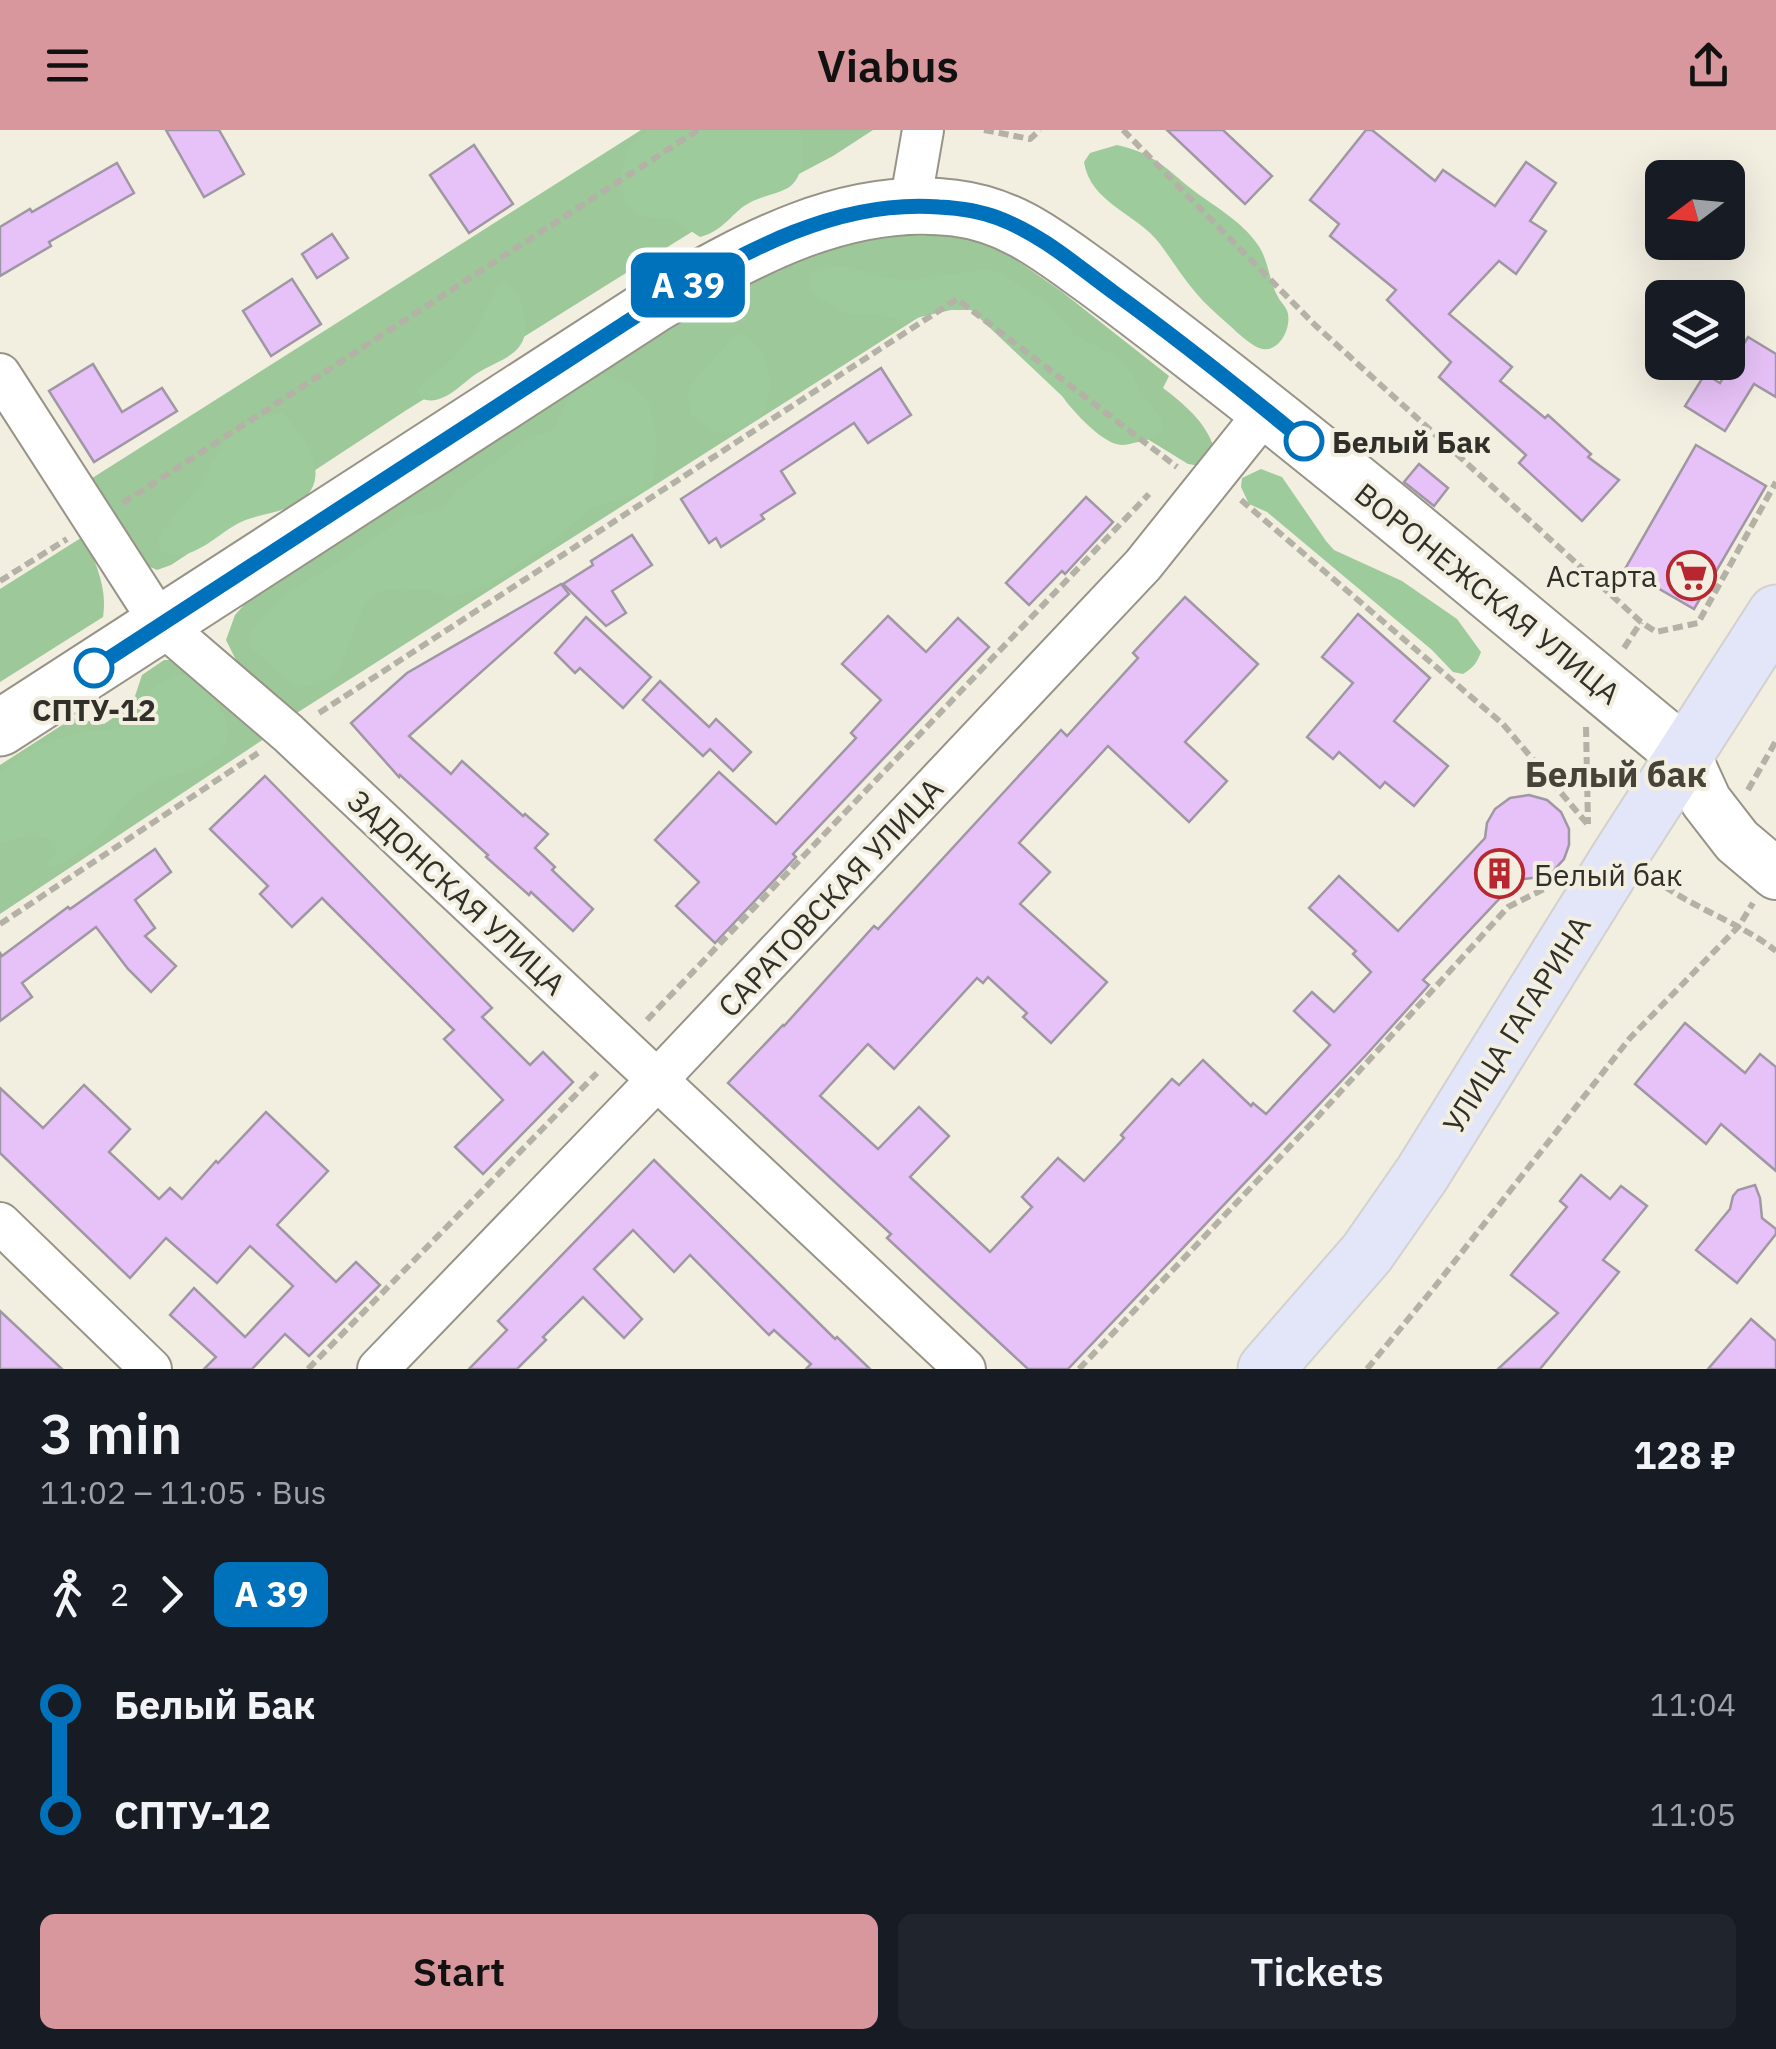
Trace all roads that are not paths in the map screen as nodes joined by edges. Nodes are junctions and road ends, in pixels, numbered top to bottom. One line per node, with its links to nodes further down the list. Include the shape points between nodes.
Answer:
1 (924, 130): 2 (street)
2 (910, 205): 4 (main road, ВОРОНЕЖСКАЯ УЛИЦА, via 995,216 1030,232); 6 (main road, ВОРОНЕЖСКАЯ УЛИЦА, via 855,212 732,259)
3 (0, 374): 6 (street, ЗАДОНСКАЯ УЛИЦА)
4 (1267, 410): 8 (main road, ВОРОНЕЖСКАЯ УЛИЦА); 10 (street, САРАТОВСКАЯ УЛИЦА, via 1142,565)
5 (1776, 612): 8 (main road, УЛИЦА ГАГАРИНА)
6 (161, 624): 7 (main road, ВОРОНЕЖСКАЯ УЛИЦА); 10 (street, ЗАДОНСКАЯ УЛИЦА, via 288,733)
7 (0, 728)
8 (1685, 754): 9 (street, ВОРОНЕЖСКАЯ УЛИЦА, via 1706,801 1737,841); 15 (main road, УЛИЦА ГАГАРИНА, via 1422,1174 1367,1252)
9 (1776, 874)
10 (657, 1080): 13 (street, САРАТОВСКАЯ УЛИЦА); 14 (street, ЗАДОНСКАЯ УЛИЦА)
11 (0, 1223): 12 (street)
12 (152, 1369)
13 (378, 1369)
14 (966, 1369)
15 (1266, 1369)

